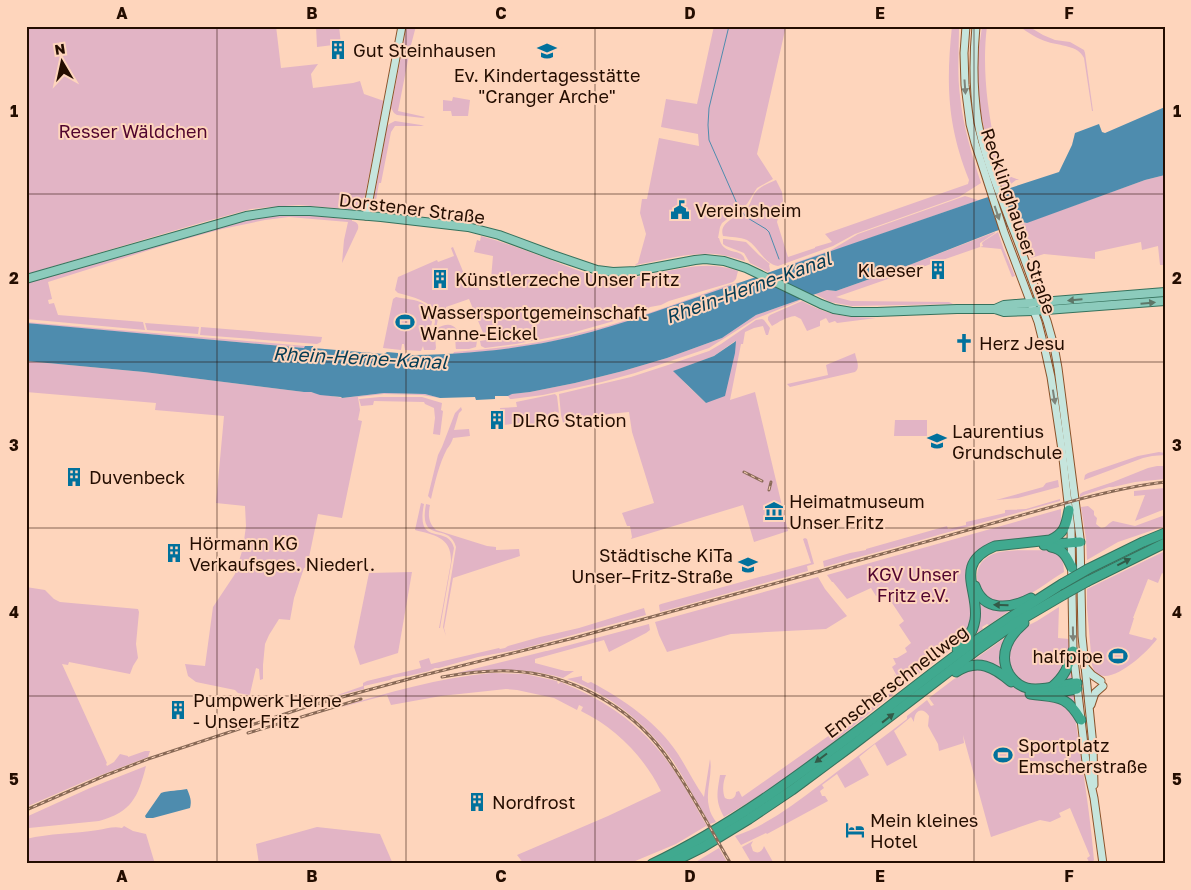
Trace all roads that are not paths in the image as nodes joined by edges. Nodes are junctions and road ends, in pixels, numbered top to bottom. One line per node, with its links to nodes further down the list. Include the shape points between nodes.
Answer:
1 (402, 26): 4 (main road)
2 (966, 26): 9 (main road, Recklinghauser Straße, one-way to 9, via 964,67 975,143)
3 (976, 26): 8 (main road, Recklinghauser Straße, via 974,71 978,122 988,160)
4 (366, 216): 5 (main road, Dorstener Straße, via 298,211 255,214); 9 (main road, Dorstener Straße, via 453,224 486,231 605,272 636,271 705,260 724,261 810,299 852,312 957,309 1004,312)
5 (26, 279)
6 (1165, 292): 8 (main road, Dorstener Straße, one-way to 8)
7 (1165, 301): 8 (main road, Dorstener Straße, one-way to 7)
8 (1042, 306): 9 (main road, Dorstener Straße); 12 (main road, Recklinghauser Straße, via 1058,368)
9 (1032, 307): 10 (main road, Recklinghauser Straße, one-way to 10, via 1051,377)
10 (1069, 510): 12 (main road, Recklinghauser Straße); 13 (highway, via 1063,530)
11 (1165, 533): 16 (highway, Emscherschnellweg, bridge)
12 (1076, 540): 13 (highway); 15 (main road); 20 (main road)
13 (1046, 543): 15 (highway, via 1064,553); 16 (highway, one-way to 13, via 1008,606 993,605 978,594 974,571 983,556 1003,548); 19 (highway, via 995,546 976,559 970,580 975,605 972,630)
14 (1165, 543): 17 (highway, Emscherschnellweg, one-way to 14, bridge)
15 (1072, 568): 18 (main road, one-way to 18)
16 (1062, 584): 19 (highway, Emscherschnellweg)
17 (1063, 595): 21 (highway, Emscherschnellweg, via 1017,622); 23 (highway, via 1016,630 1004,657 1012,678 1022,686)
18 (1073, 651): 22 (main road); 23 (highway, via 1066,671)
19 (944, 665): 28 (highway, Emscherschnellweg, one-way to 28, via 789,782 701,839)
20 (1084, 665): 22 (main road); 25 (main road, via 1102,683 1092,698)
21 (931, 684): 24 (highway, via 943,681 964,667 978,665 1000,672 1021,691); 29 (highway, Emscherschnellweg, one-way to 21, via 778,800)
22 (1081, 685): 23 (highway); 24 (highway); 25 (main road); 26 (main road)
23 (1052, 687)
24 (1040, 695): 26 (highway, via 1067,702)
25 (1089, 710): 27 (main road)
26 (1081, 720): 27 (main road)
27 (1094, 798): 30 (main road)
28 (652, 864)
29 (669, 864)
30 (1103, 864)

